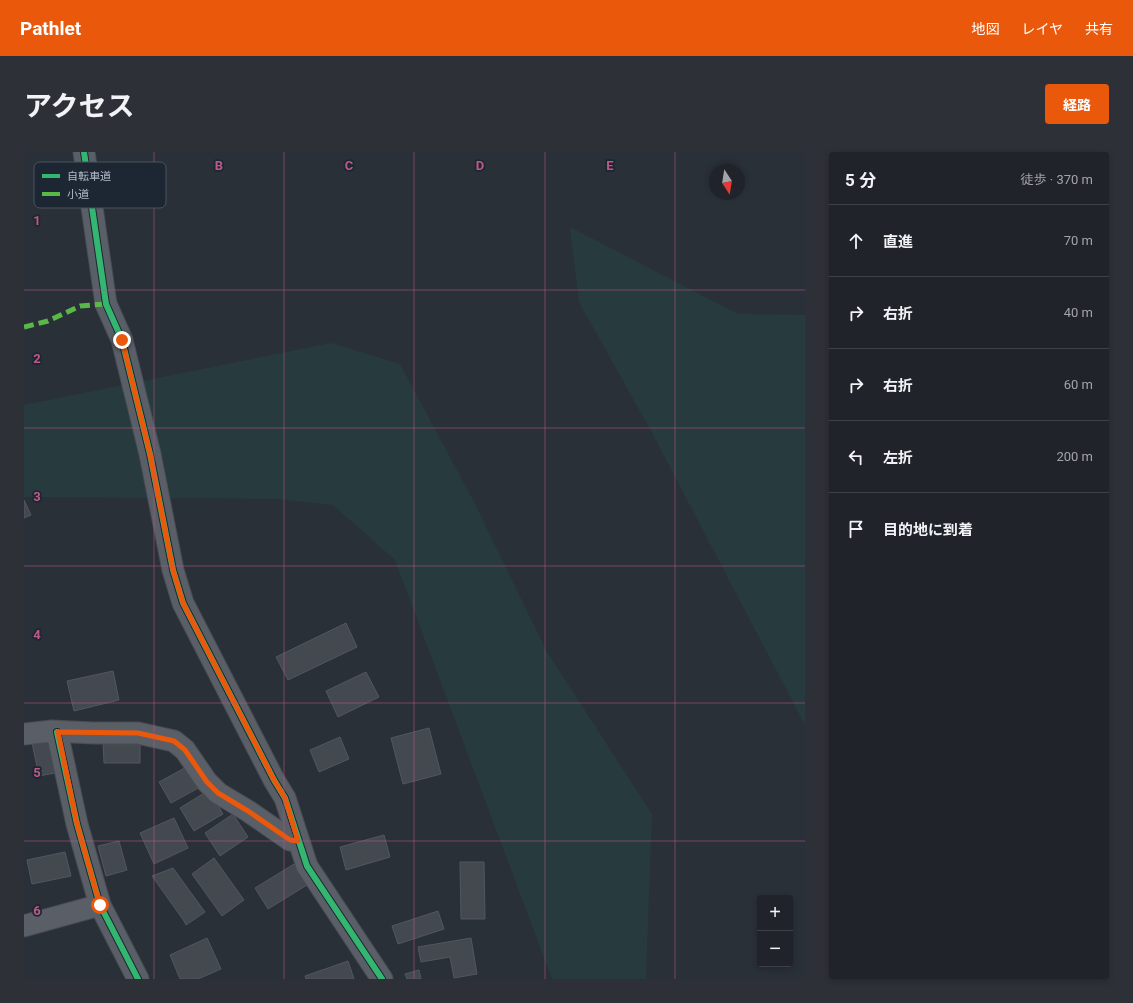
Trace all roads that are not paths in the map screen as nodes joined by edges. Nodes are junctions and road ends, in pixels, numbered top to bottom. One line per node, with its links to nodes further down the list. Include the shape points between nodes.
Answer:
1 (84, 152): 2 (street)
2 (85, 162)
3 (92, 208): 6 (street, via 106,304 122,340 150,454 173,570 183,603 285,798)
4 (58, 732): 5 (street); 6 (street, via 138,733 174,741 185,750 207,782 218,793 290,840); 7 (street, via 77,824)
5 (24, 734)
6 (298, 841): 10 (street, via 307,866)
7 (100, 905): 8 (street); 9 (street)
8 (24, 926)
9 (138, 979)
10 (382, 979)

